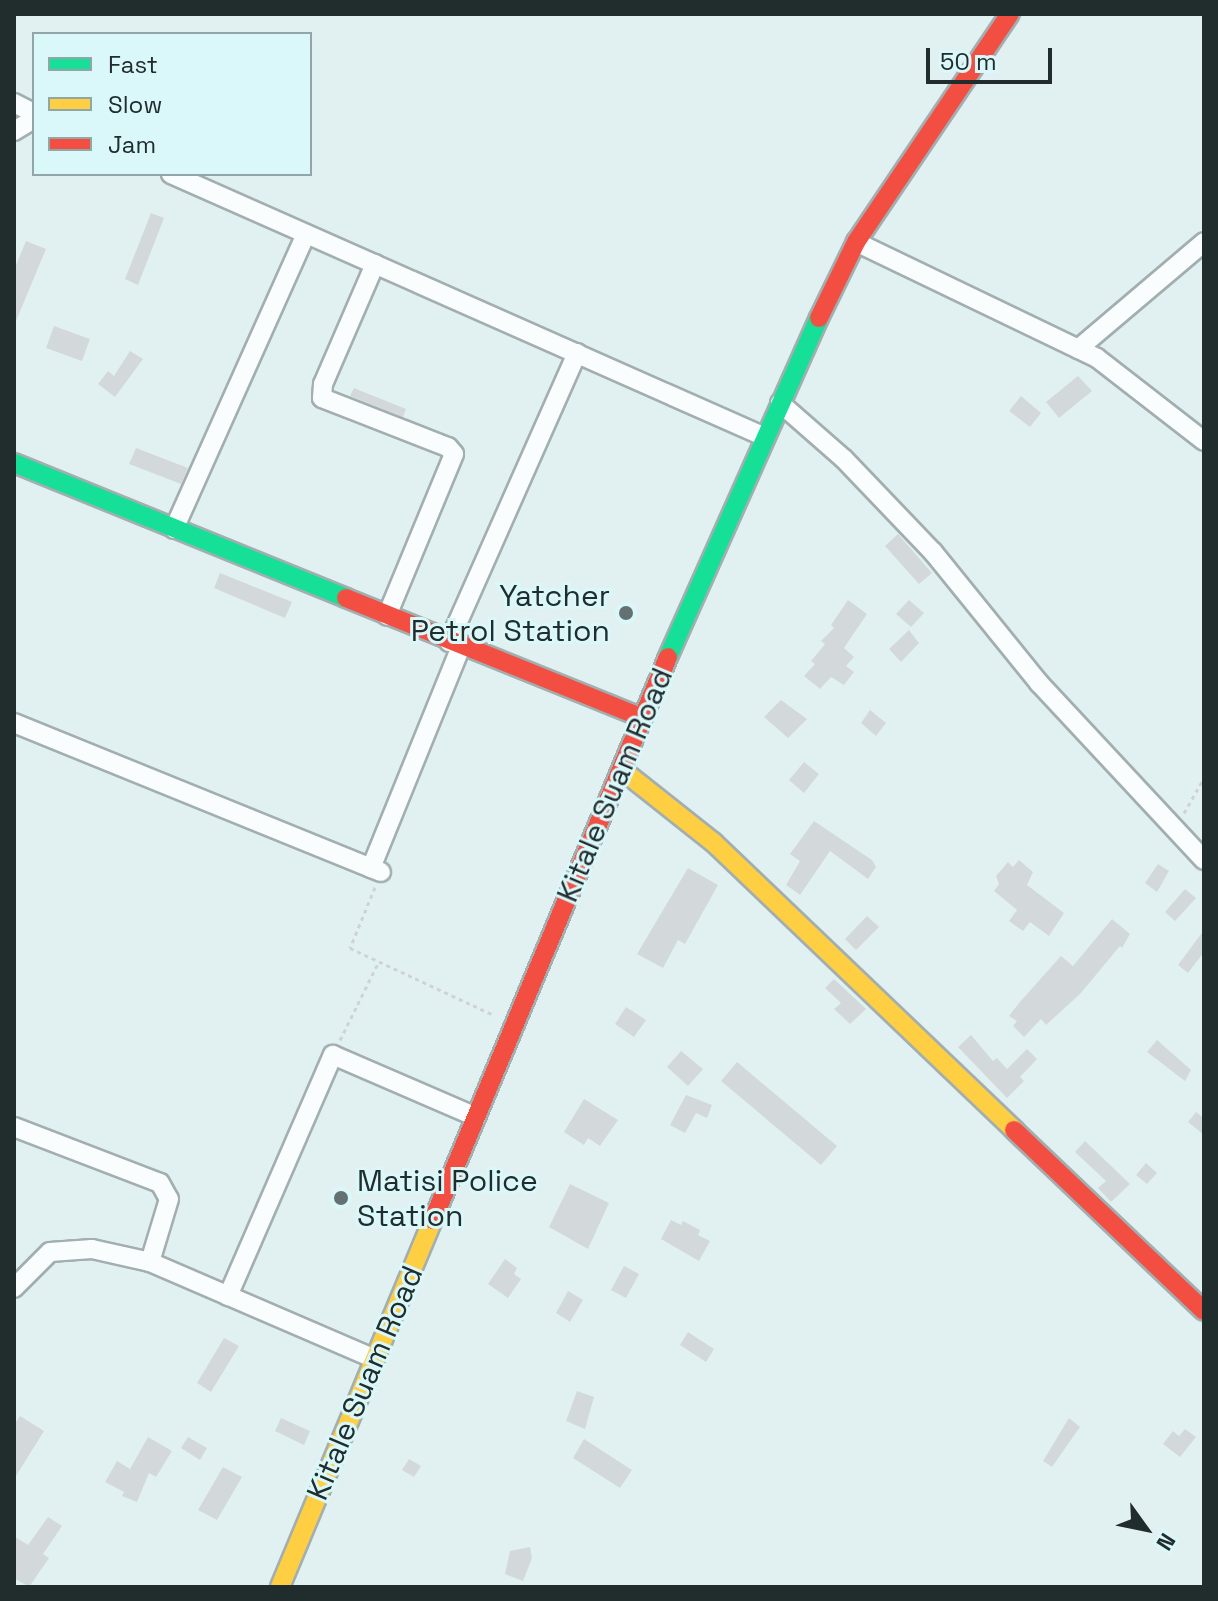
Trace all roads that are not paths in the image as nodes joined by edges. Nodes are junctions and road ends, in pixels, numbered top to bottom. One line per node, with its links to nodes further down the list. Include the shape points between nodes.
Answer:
1 (1010, 14): 8 (main road, Kitale Suam Road)
2 (14, 103): 3 (street)
3 (32, 115)
4 (32, 118): 5 (street)
5 (14, 131)
6 (176, 176): 7 (street)
7 (306, 234): 10 (street); 17 (street)
8 (856, 242): 11 (street); 13 (main road, Kitale Suam Road)
9 (1204, 242): 11 (street)
10 (375, 264): 12 (street); 18 (street, via 323,384 322,398 448,447 454,454)
11 (1078, 349): 15 (street)
12 (577, 353): 14 (street); 19 (street)
13 (780, 403): 14 (main road, Kitale Suam Road); 23 (street, via 844,459 933,552 1039,683)
14 (765, 437): 20 (main road, Kitale Suam Road)
15 (1204, 441)
16 (14, 463): 17 (main road)
17 (174, 529): 18 (main road)
18 (387, 616): 19 (main road)
19 (455, 644): 20 (main road); 21 (street, via 376,870)
20 (643, 718): 22 (main road, Kitale Suam Road)
21 (14, 723)
22 (622, 770): 24 (main road, Kitale Suam Road); 29 (main road, via 713,842)
23 (1204, 860)
24 (476, 1117): 28 (street, via 333,1055); 30 (main road, Kitale Suam Road)
25 (14, 1127): 26 (street, via 160,1183 169,1199)
26 (150, 1262): 27 (street, via 92,1249 50,1252); 28 (street)
27 (14, 1288)
28 (228, 1296): 30 (street)
29 (1204, 1311)
30 (375, 1359): 31 (main road, Kitale Suam Road)
31 (280, 1587)

